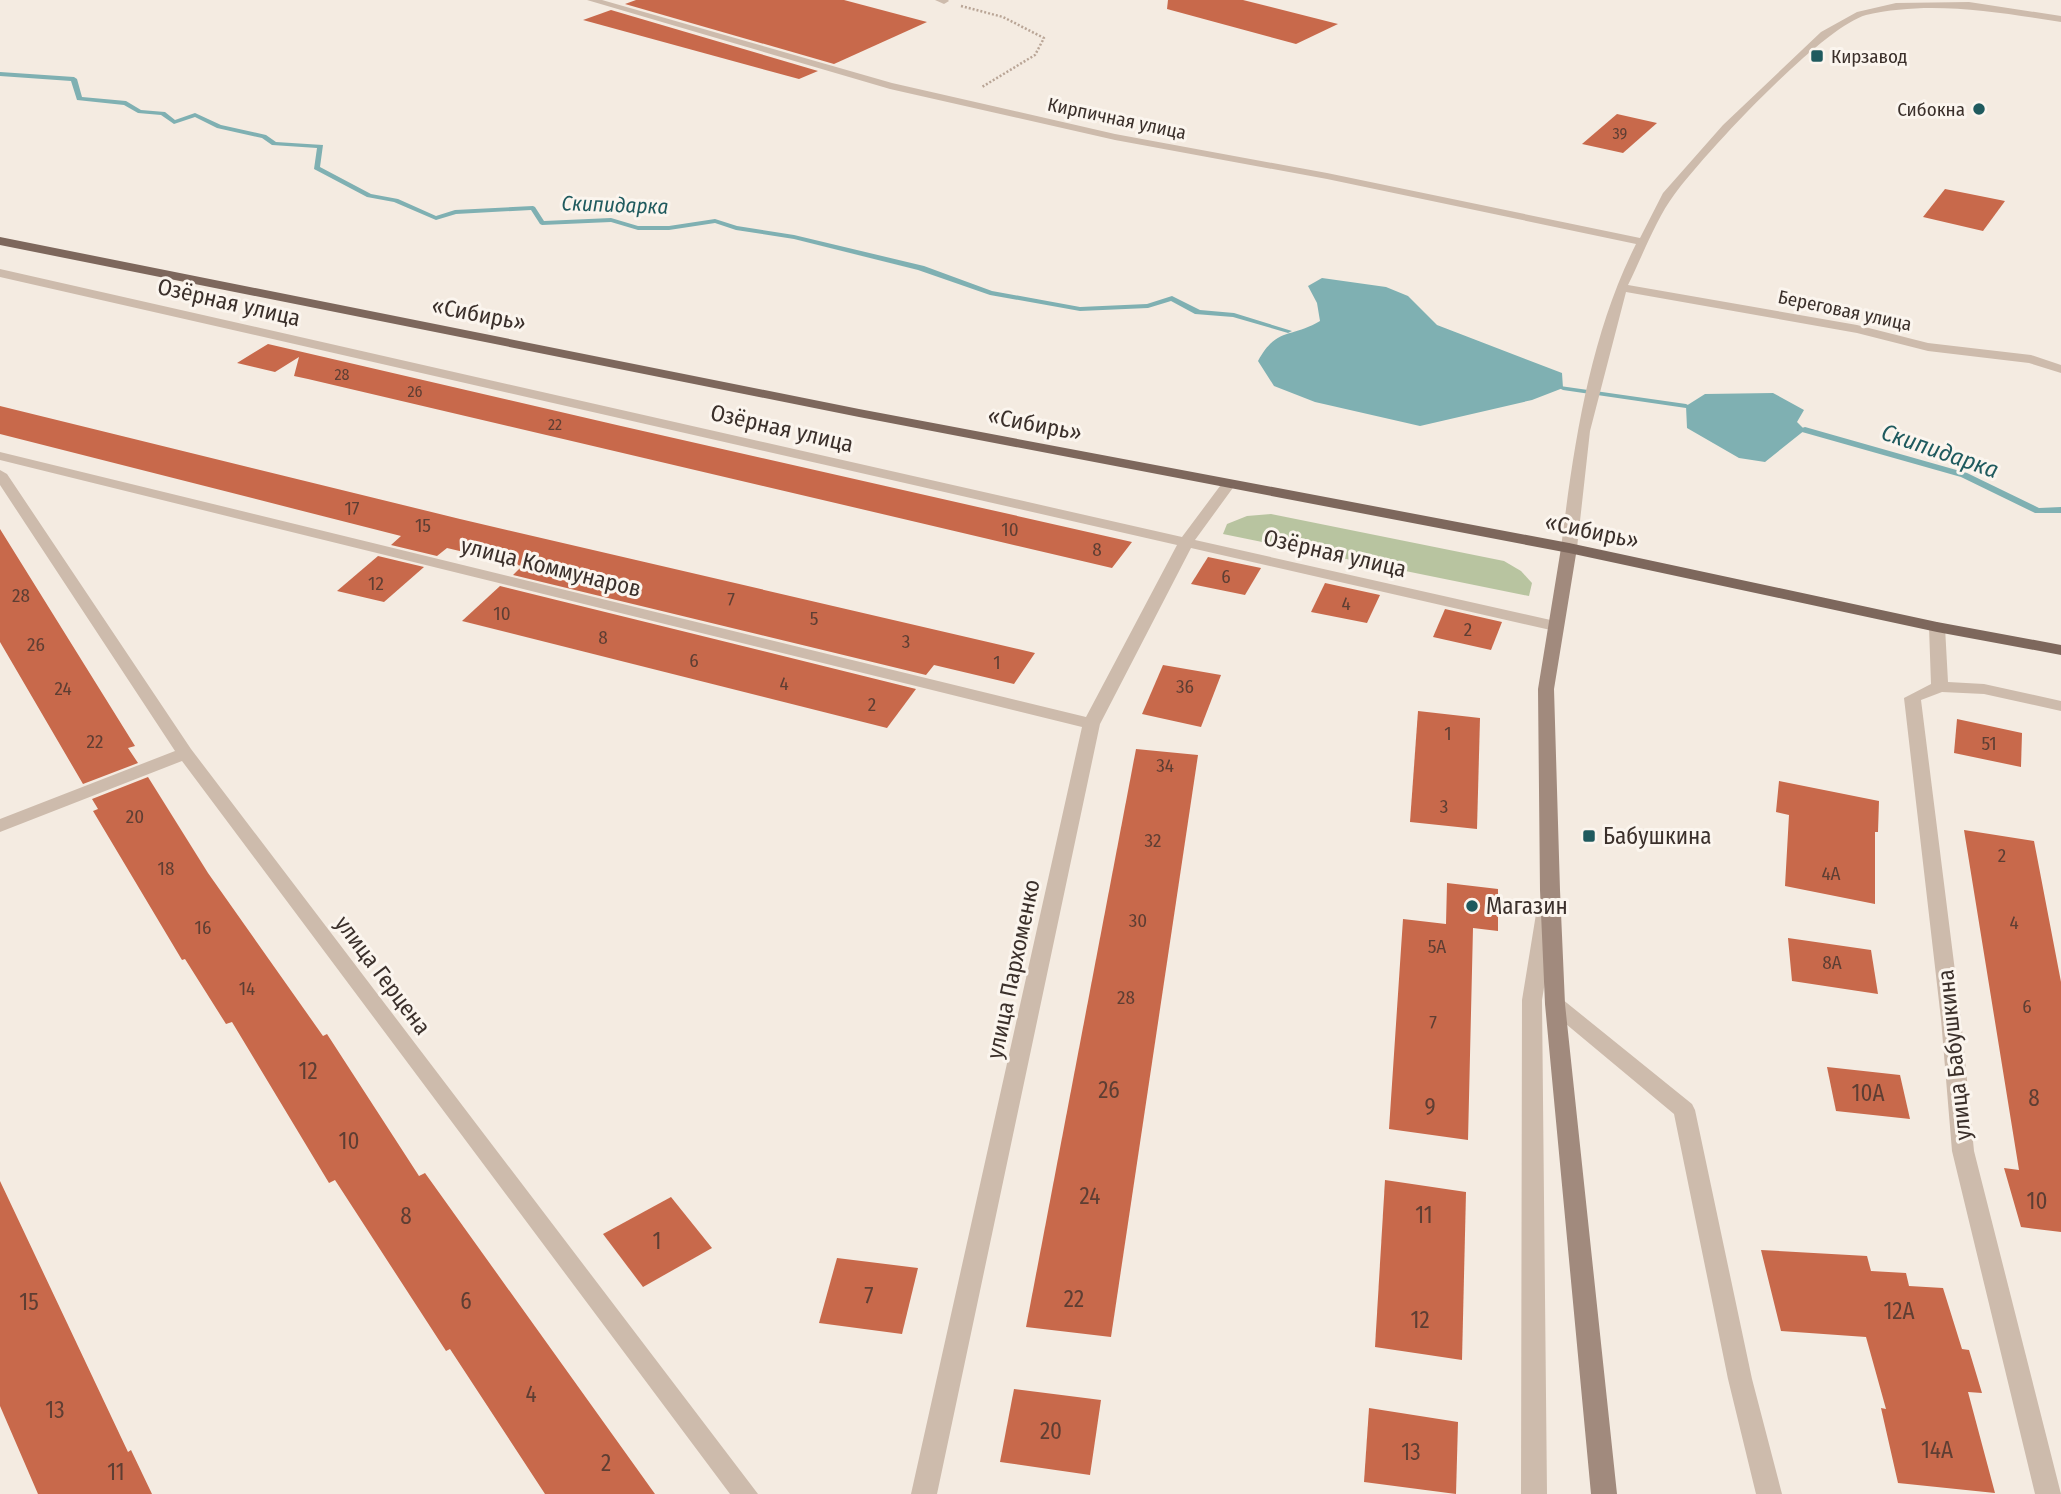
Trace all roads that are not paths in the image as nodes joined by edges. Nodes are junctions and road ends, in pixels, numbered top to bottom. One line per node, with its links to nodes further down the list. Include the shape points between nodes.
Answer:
1 (592, 0): 4 (street, Кирпичная улица, via 890,86 1115,137)
2 (2061, 19): 4 (street, via 1969,5 1896,6 1860,14 1824,34 1727,127 1667,195)
3 (0, 241): 10 (main road, «Сибирь»)
4 (1642, 242): 6 (street)
5 (0, 273): 11 (street, Озёрная улица)
6 (1622, 287): 7 (street, Береговая улица, via 1928,347 2031,359); 12 (street, via 1583,430)
7 (2061, 369)
8 (0, 456): 18 (street, улица Коммунаров)
9 (0, 474): 19 (street, улица Герцена)
10 (1228, 485): 11 (street, улица Пархоменко); 12 (main road, «Сибирь»)
11 (1186, 542): 13 (street, Озёрная улица); 18 (street, улица Пархоменко)
12 (1569, 548): 13 (street); 14 (main road, «Сибирь»)
13 (1555, 625): 21 (street, via 1546,690)
14 (1937, 627): 15 (main road, «Сибирь»); 16 (street)
15 (2061, 650)
16 (1940, 687): 17 (street, via 1984,690); 28 (street, улица Бабушкина, via 1912,698 1963,1151)
17 (2061, 706)
18 (1091, 724): 24 (street, улица Пархоменко)
19 (185, 753): 20 (street); 23 (street, улица Герцена)
20 (0, 826)
21 (1550, 890): 22 (street); 25 (street, via 1532,1000)
22 (1555, 1004): 26 (street); 27 (street, via 1684,1110)
23 (745, 1494)
24 (924, 1494)
25 (1534, 1494)
26 (1604, 1494)
27 (1769, 1494)
28 (2048, 1494)

